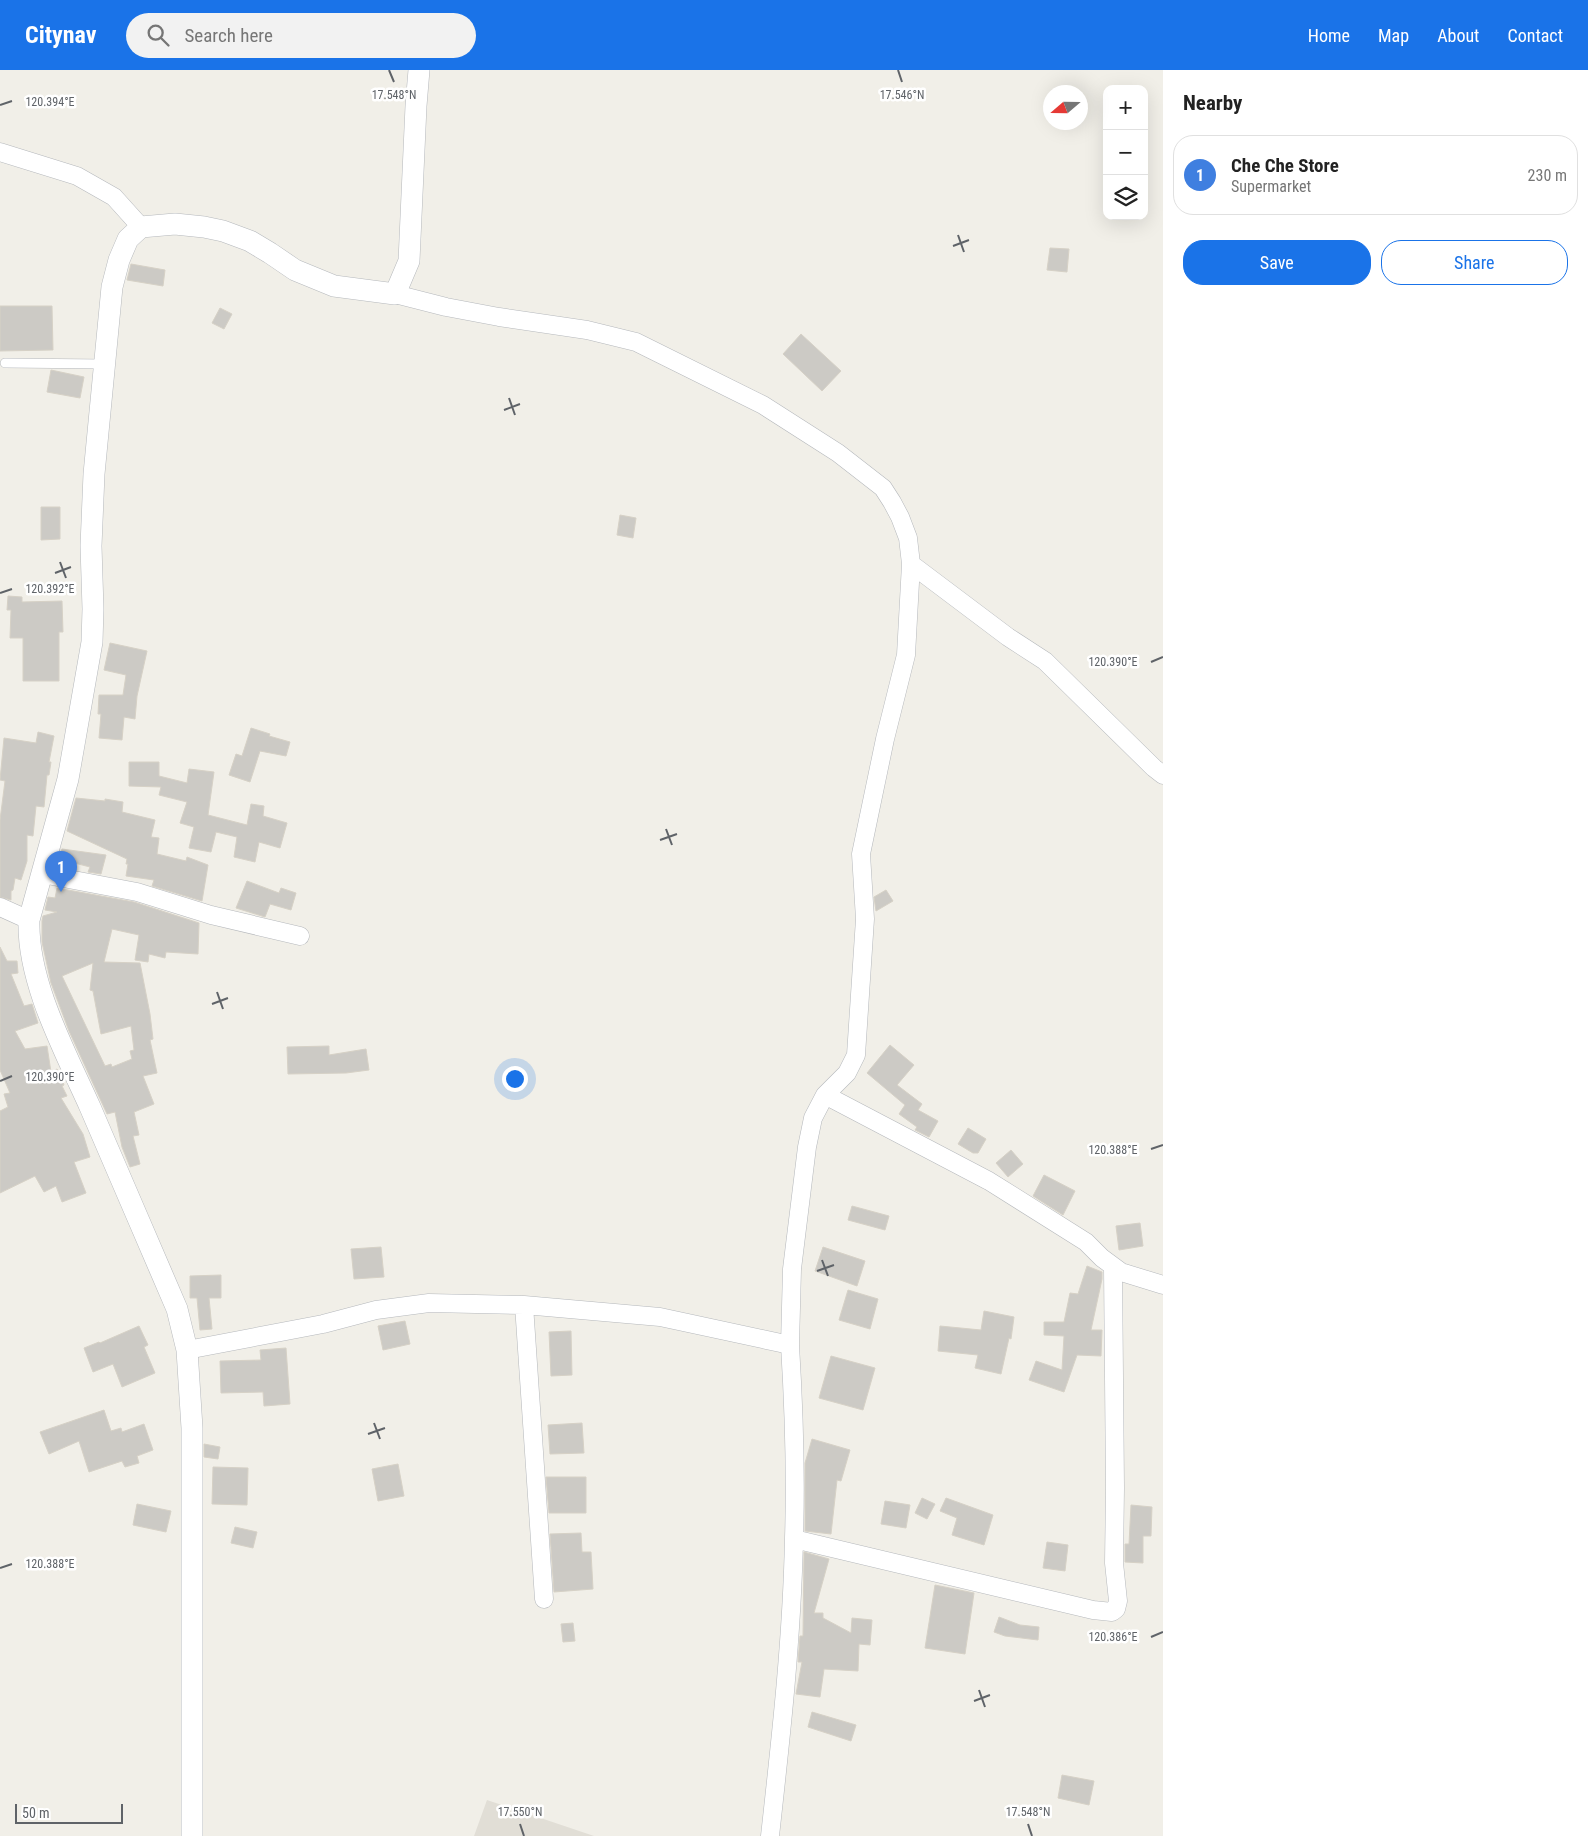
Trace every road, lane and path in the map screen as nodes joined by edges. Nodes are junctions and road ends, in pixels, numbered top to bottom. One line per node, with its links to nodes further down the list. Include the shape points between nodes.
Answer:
1 (419, 70): 4 (street, via 409,261)
2 (0, 152): 3 (street, via 77,176 114,197)
3 (141, 227): 4 (street, via 175,224 222,231 250,241 295,270 334,286); 6 (street, via 128,239 119,260 112,287)
4 (395, 294): 7 (street, via 499,318 587,330 636,342 763,405 838,453 882,488 900,516 908,538)
5 (5, 363): 6 (lane)
6 (105, 364): 9 (street, via 94,474 92,642 68,779)
7 (911, 564): 8 (street, via 1045,661); 13 (street, via 906,655 861,854 864,919 856,1055 846,1073)
8 (1163, 775)
9 (42, 874): 11 (street); 12 (street, via 137,892 211,915)
10 (0, 907): 11 (street)
11 (29, 920): 18 (street, via 33,967 53,1022 177,1309)
12 (300, 936)
13 (825, 1095): 14 (street, via 990,1181 1086,1242); 17 (street, via 813,1118 807,1147 792,1269)
14 (1113, 1267): 15 (street); 19 (street, via 1116,1609 1112,1612 1093,1610)
15 (1163, 1286)
16 (524, 1305): 17 (street, via 660,1317); 18 (street, via 429,1303 376,1310 323,1324); 20 (street)
17 (790, 1345): 19 (street, via 794,1413)
18 (188, 1350): 21 (street, via 192,1446)
19 (794, 1539): 22 (street, via 785,1687)
20 (544, 1599)
21 (192, 1836)
22 (770, 1836)

